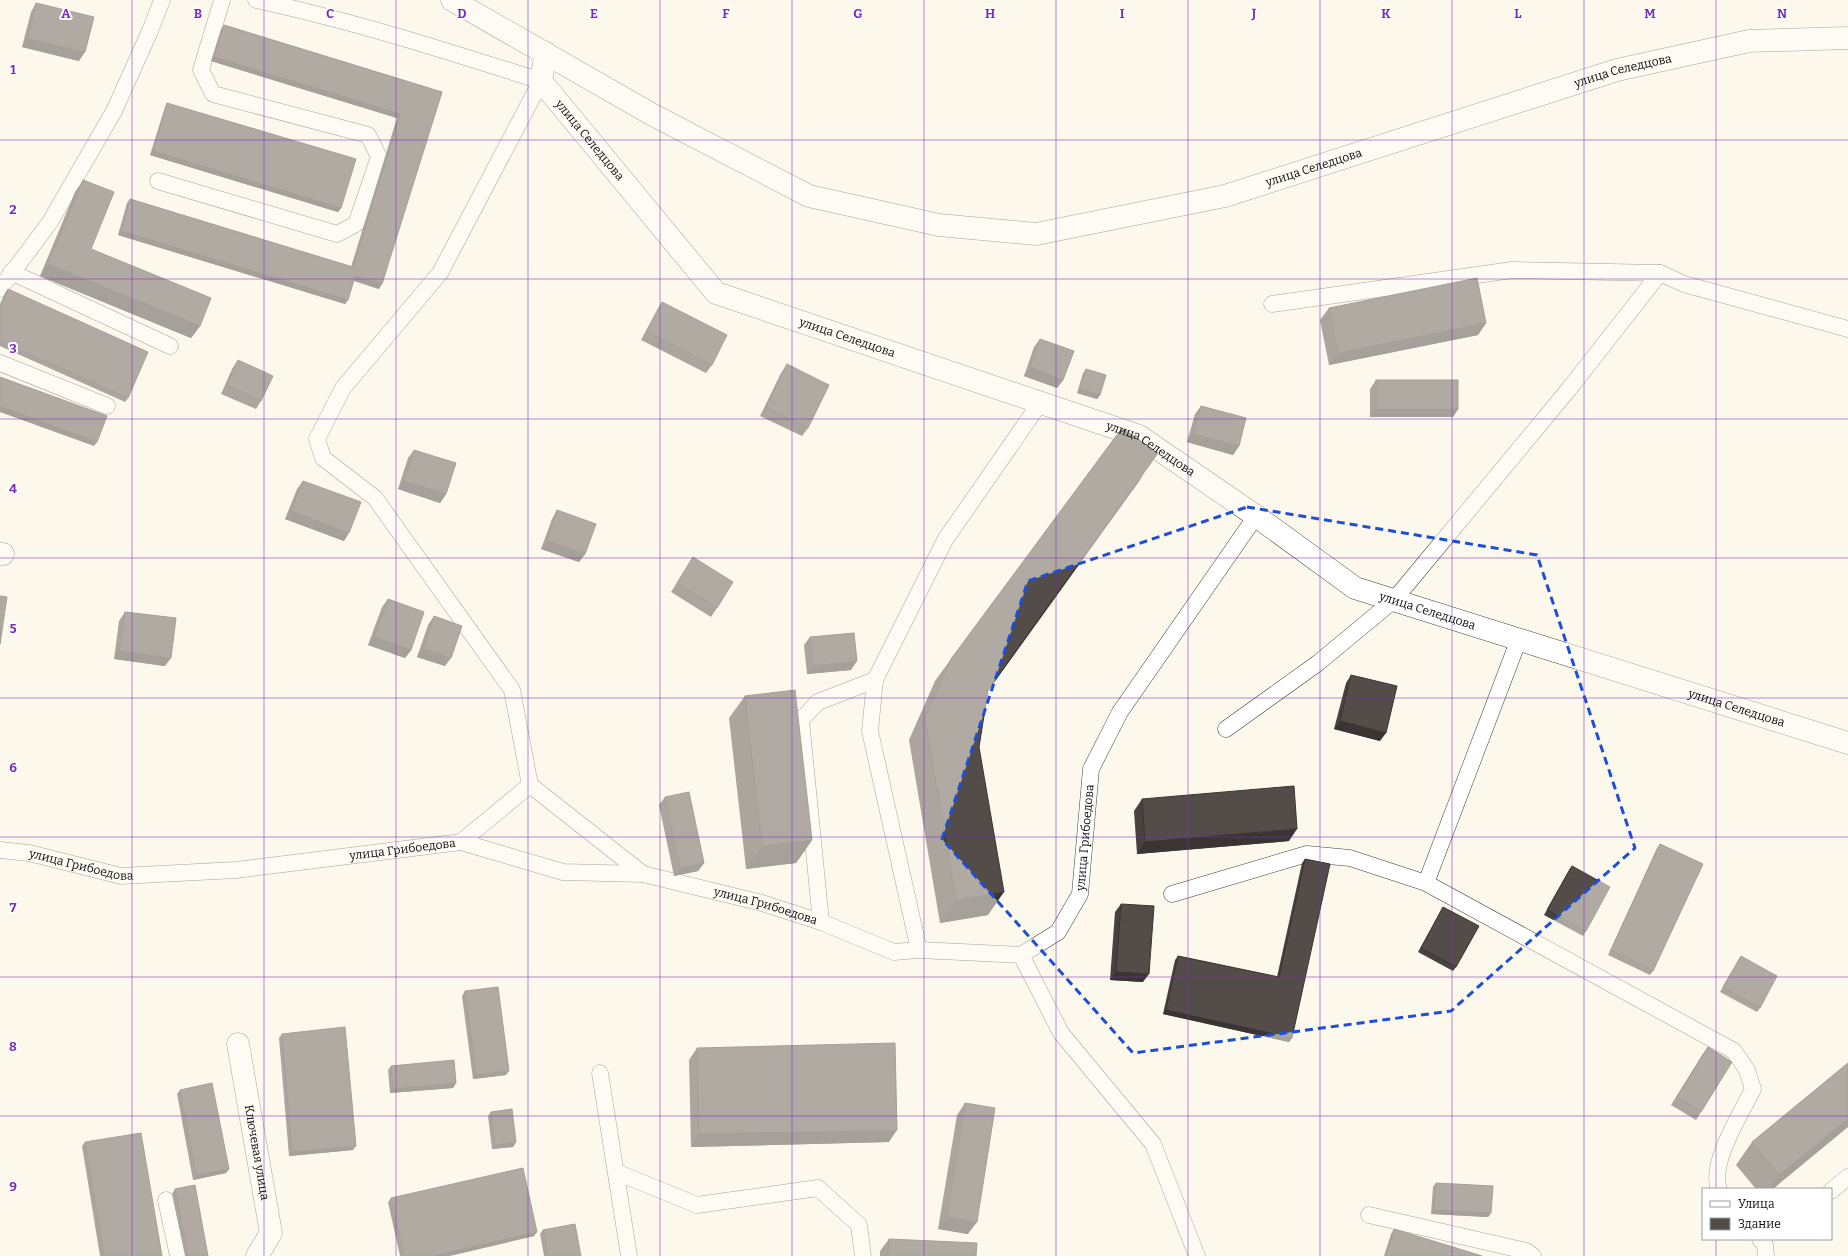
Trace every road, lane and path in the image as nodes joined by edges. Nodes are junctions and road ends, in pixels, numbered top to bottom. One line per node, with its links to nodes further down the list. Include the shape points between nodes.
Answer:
1 (162, 0): 9 (lane, via 114,111 50,222)
2 (222, 0): 8 (lane, via 201,70 213,94 368,135 379,157 356,224 338,234)
3 (256, 0): 7 (lane, via 316,13)
4 (452, 0): 6 (street, улица Селедцова)
5 (1848, 38): 6 (street, улица Селедцова, via 1749,41 1617,70 1225,196 1036,234 940,225 809,196 654,114)
6 (546, 53): 7 (street)
7 (541, 80): 16 (street, улица Селедцова, via 716,293); 24 (lane, via 440,273 343,388 317,439 324,458 375,498 512,690)
8 (158, 181)
9 (11, 272): 11 (lane); 14 (lane)
10 (1660, 273): 12 (lane, via 1512,270); 13 (lane, via 1684,284); 19 (lane, via 1569,389)
11 (0, 289)
12 (1272, 304)
13 (1848, 329)
14 (170, 346)
15 (0, 364): 17 (lane)
16 (1040, 403): 18 (street, улица Селедцова, via 1139,436); 21 (lane, via 945,540)
17 (107, 406)
18 (1256, 516): 19 (street, улица Селедцова, via 1355,588); 32 (lane, улица Грибоедова, via 1120,712 1091,770 1080,894 1058,932)
19 (1394, 600): 20 (street, улица Селедцова); 22 (lane, via 1318,663)
20 (1520, 639): 23 (street, улица Селедцова); 28 (lane)
21 (875, 680): 30 (lane, via 818,702 801,720); 31 (lane, via 870,731)
22 (1226, 729)
23 (1848, 743)
24 (530, 785): 25 (lane); 27 (lane)
25 (461, 842): 26 (lane, улица Грибоедова, via 236,870 121,876 29,853); 27 (lane, улица Грибоедова, via 563,872)
26 (0, 850)
27 (643, 874): 30 (lane, улица Грибоедова, via 762,903)
28 (1426, 883): 29 (lane, via 1350,858 1307,854); 37 (lane, via 1734,1051 1747,1070 1753,1089 1718,1160 1716,1182)
29 (1172, 894)
30 (821, 922): 31 (lane, улица Грибоедова, via 894,952)
31 (919, 950): 32 (lane, улица Грибоедова)
32 (1021, 955): 45 (lane, via 1061,1033 1153,1144)
33 (238, 1044): 42 (street, Ключевая улица, via 271,1234)
34 (600, 1073): 35 (lane)
35 (616, 1172): 43 (lane); 44 (lane, via 697,1205 818,1188 859,1225)
36 (1848, 1177): 38 (lane)
37 (1719, 1188)
38 (1832, 1190)
39 (166, 1200): 41 (lane)
40 (1370, 1215): 46 (lane, via 1526,1251)
41 (178, 1256)
42 (257, 1256)
43 (629, 1256)
44 (863, 1256)
45 (1197, 1256)
46 (1533, 1256)

